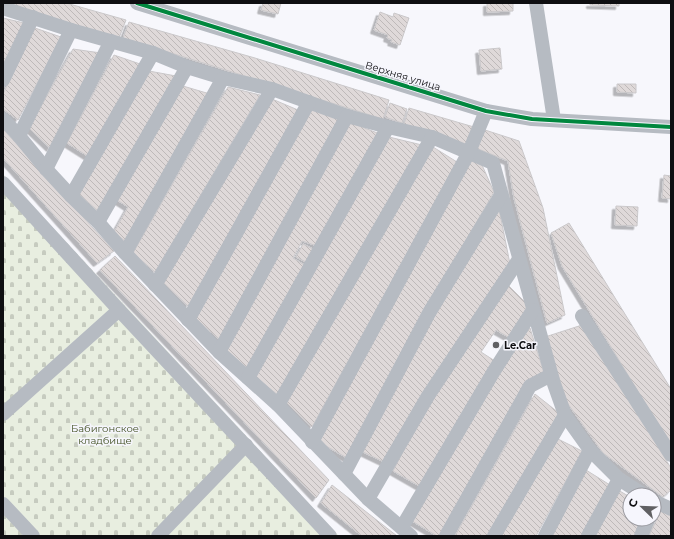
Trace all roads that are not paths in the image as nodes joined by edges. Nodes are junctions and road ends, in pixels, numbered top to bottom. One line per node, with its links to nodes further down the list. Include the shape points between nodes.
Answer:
1 (136, 3): 13 (street, Верхняя улица)
2 (536, 3): 16 (street)
3 (3, 8): 4 (street)
4 (34, 17): 5 (street); 10 (street)
5 (71, 30): 6 (street); 19 (street)
6 (111, 41): 7 (street); 22 (street)
7 (154, 53): 8 (street); 25 (street)
8 (187, 67): 9 (street); 26 (street)
9 (223, 78): 11 (street); 27 (street)
10 (3, 80)
11 (272, 89): 12 (street); 29 (street)
12 (309, 102): 14 (street); 33 (street)
13 (486, 111): 16 (street, Верхняя улица); 21 (street)
14 (347, 116): 17 (street); 34 (street)
15 (3, 119): 19 (street)
16 (554, 120): 18 (street, Верхняя улица)
17 (388, 127): 20 (street); 36 (street)
18 (671, 127)
19 (19, 136): 22 (street)
20 (432, 137): 21 (street); 37 (street)
21 (469, 152): 24 (street, via 493,163); 40 (street)
22 (46, 169): 25 (street)
23 (3, 183): 30 (street)
24 (502, 195): 28 (street); 44 (street, via 429,312)
25 (71, 196): 26 (street)
26 (98, 222): 27 (street)
27 (125, 253): 29 (street)
28 (519, 259): 31 (street); 47 (street, via 428,396)
29 (155, 285): 33 (street)
30 (119, 310): 38 (street); 41 (street)
31 (533, 310): 35 (street); 49 (street, via 494,371)
32 (582, 316): 43 (street)
33 (188, 320): 34 (street)
34 (219, 352): 36 (street)
35 (551, 375): 39 (street); 53 (street, via 530,386)
36 (248, 378): 37 (street)
37 (278, 405): 40 (street)
38 (3, 414)
39 (565, 415): 42 (street); 54 (street)
40 (312, 442): 44 (street)
41 (246, 444): 51 (street); 52 (street)
42 (590, 450): 45 (street); 55 (street)
43 (671, 455)
44 (344, 474): 47 (street)
45 (619, 480): 46 (street); 56 (street)
46 (630, 487)
47 (368, 499): 49 (street)
48 (3, 504): 50 (street)
49 (407, 532)
50 (33, 536)
51 (158, 536)
52 (330, 536)
53 (446, 536)
54 (494, 536)
55 (545, 536)
56 (588, 536)

